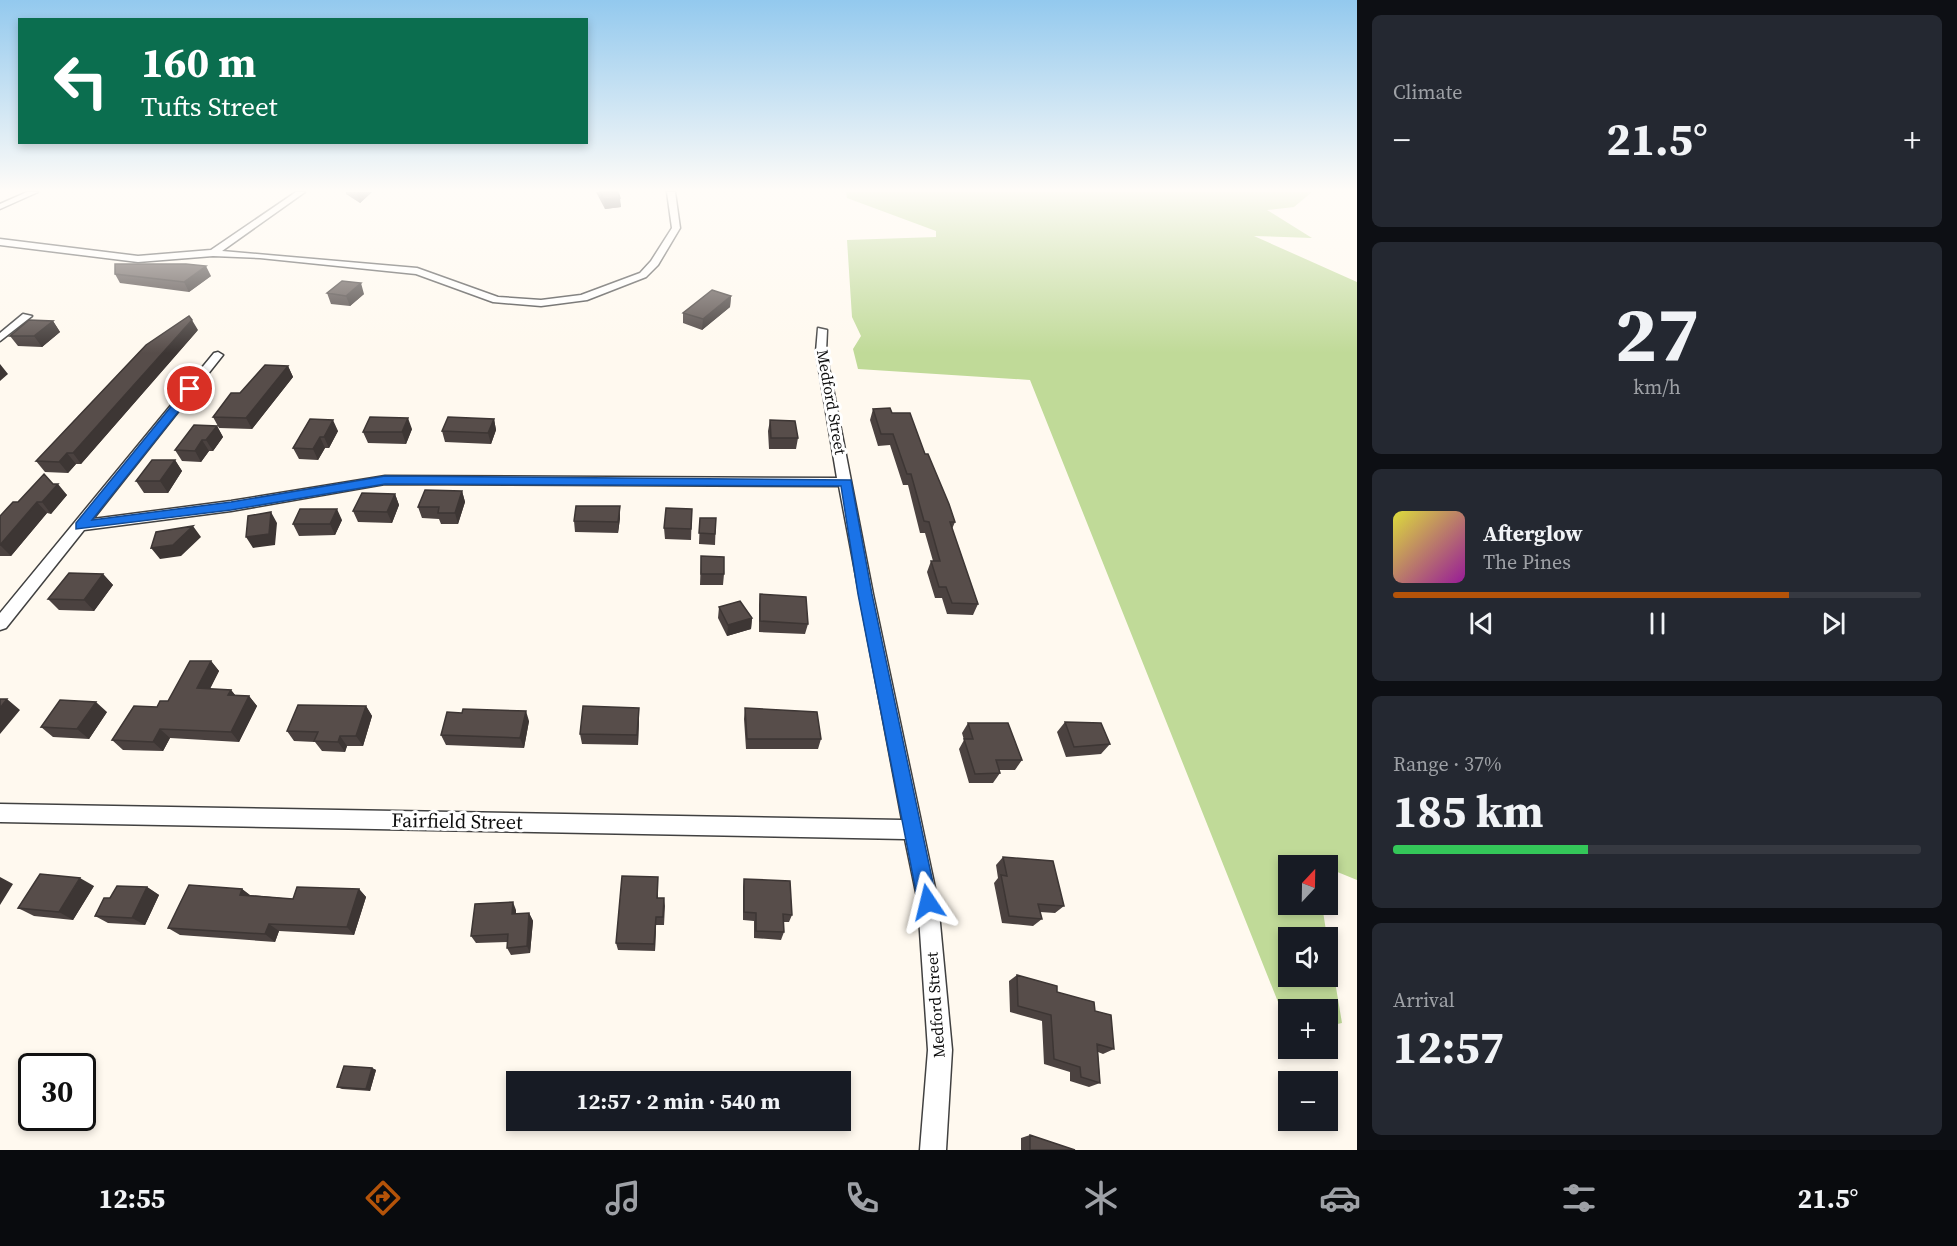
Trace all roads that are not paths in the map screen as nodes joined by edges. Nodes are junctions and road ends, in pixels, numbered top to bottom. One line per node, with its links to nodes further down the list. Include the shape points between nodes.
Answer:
1 (30, 246): 4 (street, via 138,259)
2 (224, 246): 4 (street)
3 (665, 246): 4 (street, via 643,276 625,285 583,298 541,303 497,300 417,271)
4 (213, 253)
5 (27, 316): 7 (street)
6 (822, 330): 9 (street, Medford Street, via 821,352)
7 (0, 338)
8 (218, 355): 10 (street)
9 (846, 482): 10 (street, via 385,480); 13 (street, Medford Street, via 865,594)
10 (80, 526): 11 (street)
11 (0, 624)
12 (0, 813): 13 (street, Fairfield Street)
13 (915, 830): 14 (street, Medford Street, via 928,902 940,1050)
14 (933, 1150)

